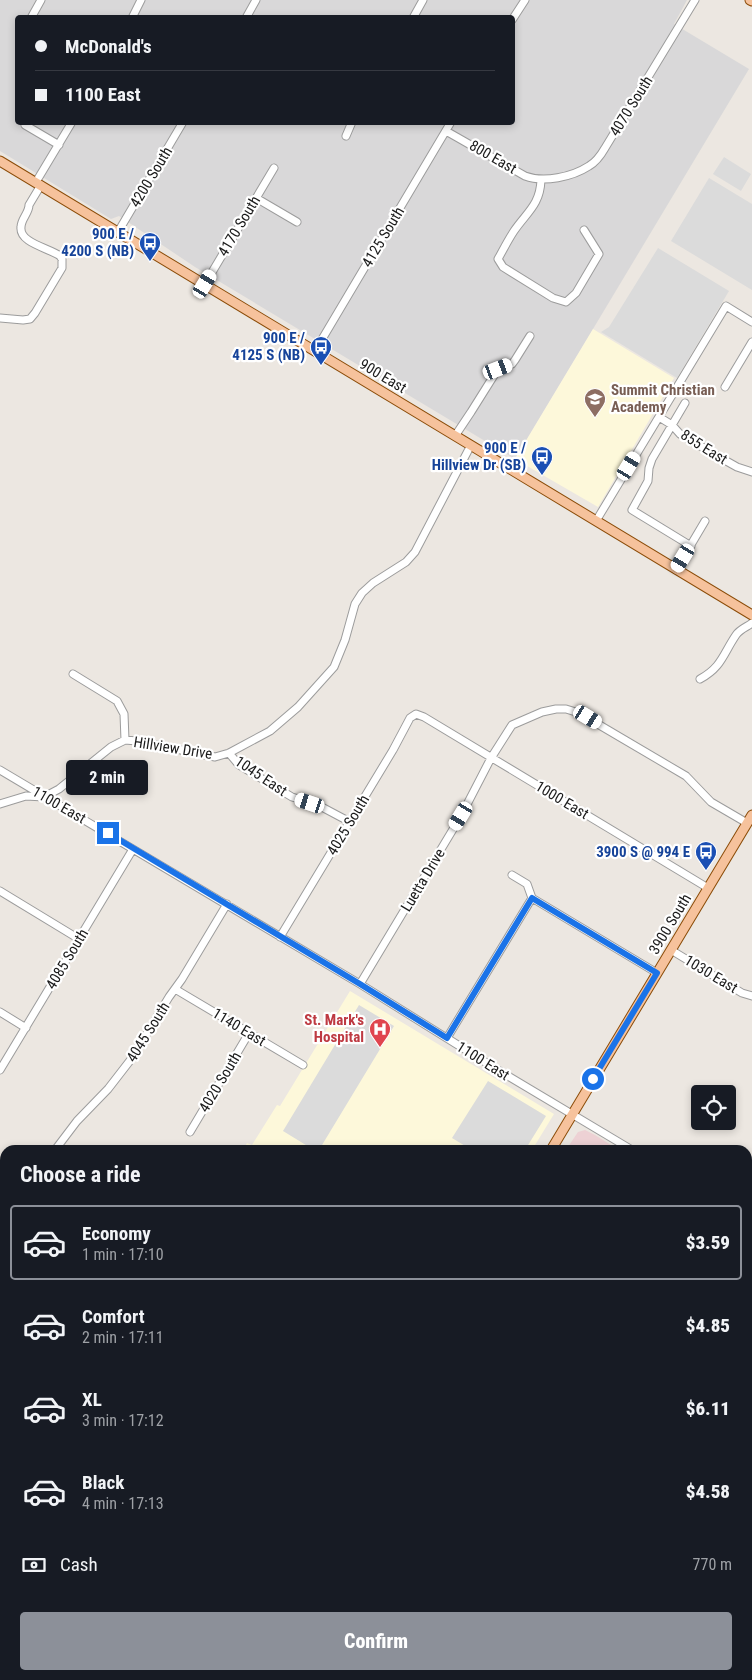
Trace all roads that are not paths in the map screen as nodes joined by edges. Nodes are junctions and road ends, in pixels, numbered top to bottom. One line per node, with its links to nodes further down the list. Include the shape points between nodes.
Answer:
1 (41, 0): 7 (street)
2 (141, 0): 8 (street)
3 (256, 0): 9 (street)
4 (423, 0): 10 (street)
5 (525, 0): 11 (street)
6 (695, 0): 22 (street, 4070 South, via 599,158 580,171)
7 (33, 15)
8 (134, 15)
9 (248, 15)
10 (415, 15)
11 (515, 15)
12 (25, 125): 19 (street)
13 (70, 125): 19 (street)
14 (181, 125): 27 (street, 4200 South)
15 (351, 125): 18 (street)
16 (449, 125): 17 (street, 4125 South)
17 (446, 131): 22 (street, 800 East, via 525,176); 33 (street, 4125 South)
18 (346, 136)
19 (59, 145): 23 (street)
20 (0, 161): 23 (main road, 900 East)
21 (274, 168): 24 (street, 4170 South)
22 (541, 180): 26 (street, via 534,206 513,232 498,259 503,267 553,298 566,302 576,293 599,254)
23 (41, 185): 27 (main road, 900 East); 29 (street, via 33,207 21,224 21,231 27,240 60,256 62,268 30,320)
24 (256, 198): 25 (street); 28 (street, 4170 South)
25 (297, 222)
26 (584, 230)
27 (118, 232): 28 (main road, 900 East)
28 (205, 284): 33 (main road, 900 East)
29 (0, 318)
30 (752, 322): 36 (street, via 726,306)
31 (530, 336): 38 (street, via 512,364 498,369)
32 (752, 342): 34 (street)
33 (315, 351): 38 (main road, 900 East)
34 (725, 387)
35 (685, 403): 37 (street)
36 (659, 417): 37 (street, 855 East); 41 (street)
37 (672, 425): 40 (street, 855 East, via 680,434 737,467); 43 (street, via 649,463 648,481 632,510)
38 (455, 436): 39 (main road, 900 East)
39 (471, 446): 41 (main road, 900 East); 51 (street, Hillview Drive, via 412,557 358,598 339,657 327,676 279,724)
40 (752, 472)
41 (596, 521): 44 (main road, 900 East)
42 (705, 521): 43 (street)
43 (691, 546): 44 (street)
44 (676, 570): 45 (main road, 900 East)
45 (752, 615)
46 (752, 623): 48 (street, via 737,634 718,666)
47 (73, 674): 50 (street, via 117,701 124,714)
48 (700, 680)
49 (416, 714): 52 (street, 1000 East); 57 (street, 4025 South, via 410,718)
50 (125, 740): 51 (street, Hillview Drive, via 203,756); 54 (street, Hillview Drive)
51 (229, 753): 57 (street, 1045 East, via 239,765 292,797 318,805)
52 (491, 758): 58 (street, Luetta Drive, via 512,725 542,712 566,709 588,717 678,772 711,802); 61 (street, 1000 East); 69 (street, Luetta Drive, via 461,816)
53 (0, 770): 54 (street, 1100 East)
54 (44, 797): 55 (street, Hillview Drive, via 26,796); 59 (street, 1100 East)
55 (0, 804)
56 (752, 815): 58 (main road, 3900 South)
57 (350, 822): 65 (street, 4025 South)
58 (747, 823): 61 (main road, 3900 South)
59 (134, 849): 64 (street, 1100 East); 66 (street, 4085 South)
60 (512, 875): 63 (street, via 527,884)
61 (708, 888): 67 (main road, 3900 South)
62 (0, 891): 66 (street)
63 (532, 898): 68 (street); 75 (street)
64 (227, 904): 65 (street, 1100 East); 70 (street, 4045 South)
65 (280, 937): 69 (street, 1100 East)
66 (79, 939): 73 (street, 4085 South)
67 (671, 950): 68 (main road, 3900 South); 71 (street, 1030 East)
68 (657, 973): 78 (main road, 3900 South)
69 (360, 984): 75 (street, 1100 East)
70 (176, 988): 74 (street, 1140 East); 80 (street, 4045 South, via 132,1058)
71 (752, 996)
72 (0, 1012): 73 (street)
73 (26, 1028): 77 (street, 4085 South)
74 (250, 1033): 76 (street, 1140 East); 79 (street, 4020 South)
75 (447, 1038): 78 (street, 1100 East)
76 (303, 1065)
77 (0, 1070)
78 (572, 1115): 81 (main road, 3900 South); 82 (street, 1100 East)
79 (190, 1132)
80 (59, 1145)
81 (553, 1145)
82 (623, 1145)

